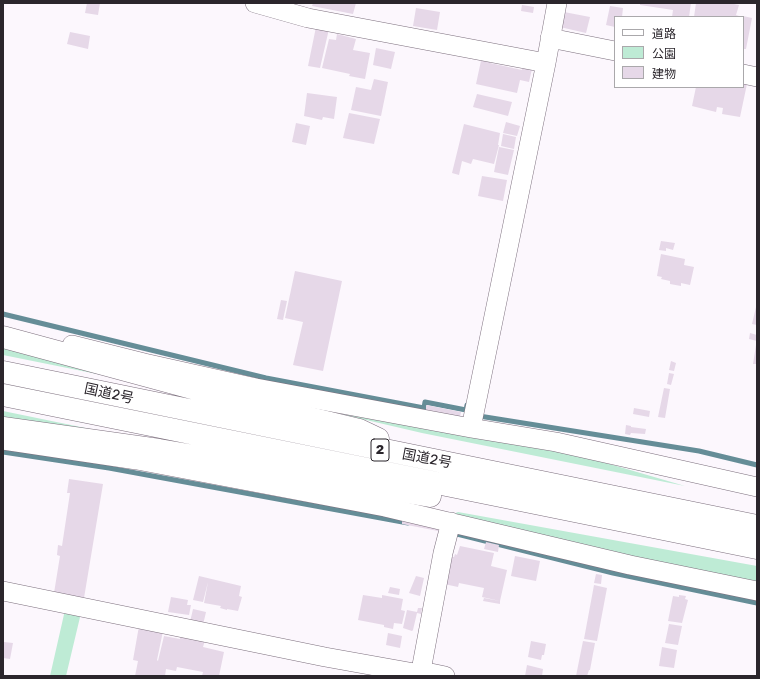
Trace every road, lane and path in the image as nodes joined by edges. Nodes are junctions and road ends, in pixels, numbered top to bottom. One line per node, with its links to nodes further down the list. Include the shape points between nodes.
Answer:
1 (255, 3): 5 (street, via 308,18)
2 (557, 3): 3 (street)
3 (551, 34): 4 (street); 5 (street)
4 (614, 51)
5 (540, 62): 13 (street)
6 (744, 74): 7 (street)
7 (757, 77)
8 (3, 327): 13 (street, via 248,386)
9 (3, 337): 15 (highway, via 247,403 358,430)
10 (3, 372): 15 (highway, 国道2号 / 2)
11 (3, 395): 19 (highway, 国道2号 / 2)
12 (3, 428): 19 (highway, via 159,450 527,513)
13 (471, 428): 16 (street, via 556,442)
14 (3, 440): 18 (street, via 137,460 385,507)
15 (412, 456): 17 (highway, 国道2号 / 2)
16 (757, 487)
17 (757, 526)
18 (449, 529): 21 (street); 22 (street)
19 (757, 549)
20 (3, 591): 22 (street)
21 (757, 591)
22 (417, 673): 23 (street)
23 (445, 676)

